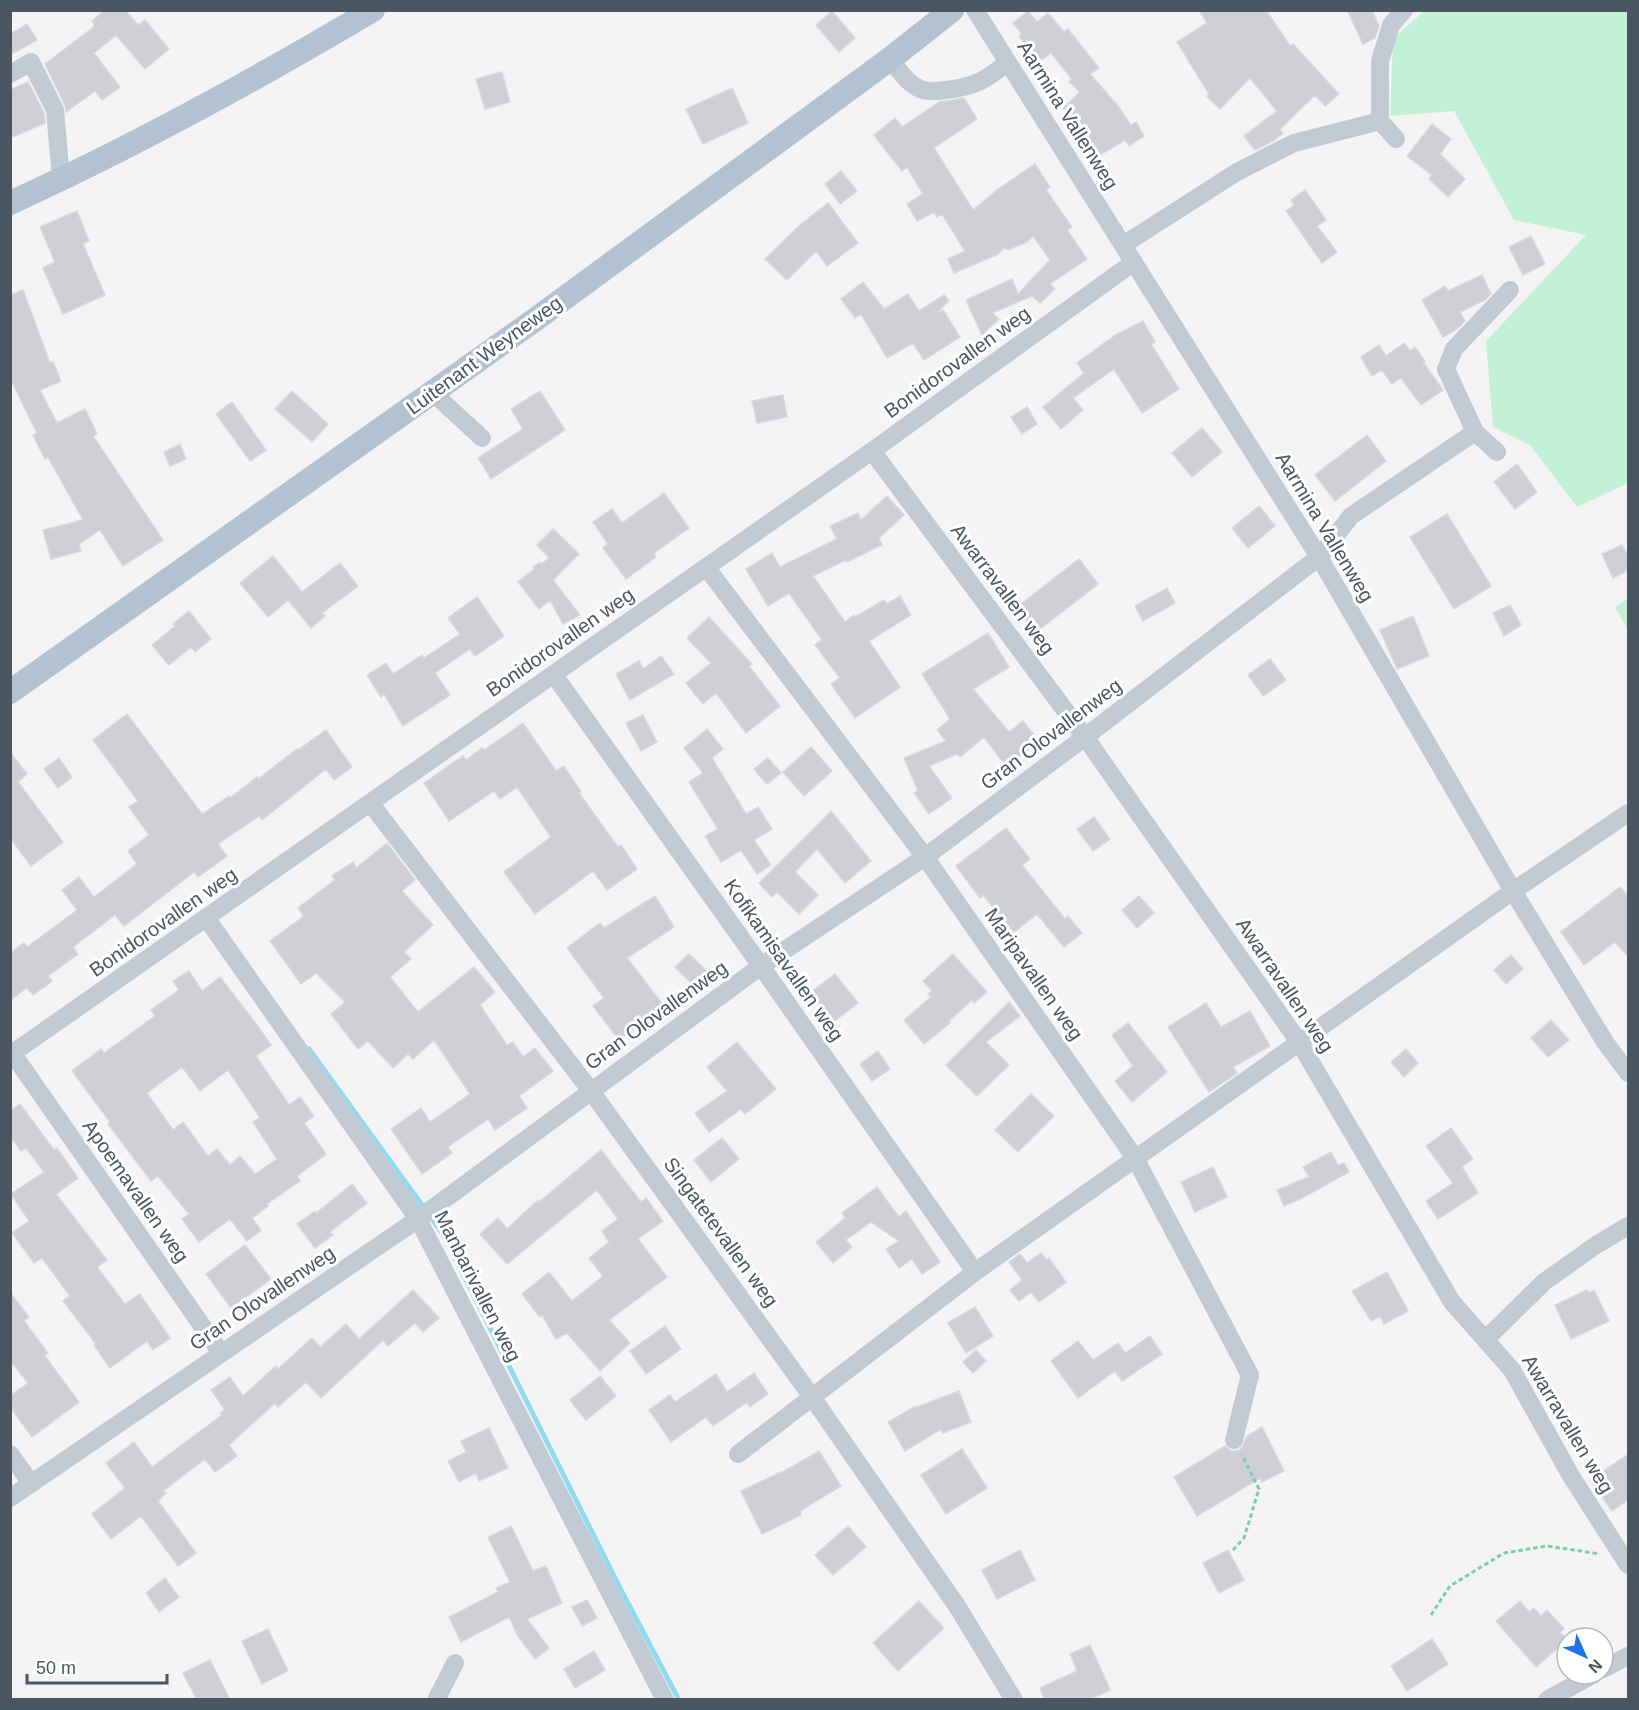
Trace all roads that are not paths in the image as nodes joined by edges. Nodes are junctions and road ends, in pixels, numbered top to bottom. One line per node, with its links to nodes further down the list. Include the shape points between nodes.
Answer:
1 (373, 10): 10 (main road, via 280,65)
2 (952, 10): 5 (main road, Luitenant Weyneweg)
3 (975, 10): 6 (street, Aarmina Vallenweg)
4 (1404, 10): 8 (street, via 1391,25 1380,62)
5 (890, 59): 6 (street, via 906,80 927,90 978,83); 15 (main road, Luitenant Weyneweg)
6 (1008, 63): 12 (street, Aarmina Vallenweg)
7 (10, 74): 10 (street, via 31,62 55,110)
8 (1380, 121): 9 (street); 12 (street, via 1294,142 1238,172)
9 (1396, 139)
10 (61, 179): 11 (main road)
11 (10, 203)
12 (1123, 245): 13 (street, Aarmina Vallenweg)
13 (1134, 262): 18 (street, Bonidorovallen weg); 20 (street, Aarmina Vallenweg)
14 (1510, 290): 16 (street, via 1454,349 1446,369)
15 (432, 392): 17 (street); 23 (main road, Luitenant Weyneweg)
16 (1475, 432): 19 (street); 20 (street, Gran Olovallenweg, via 1352,516)
17 (482, 438)
18 (872, 451): 21 (street, Bonidorovallen weg); 24 (street, Awarravallen weg)
19 (1497, 452)
20 (1319, 557): 24 (street, Gran Olovallenweg); 28 (street, Aarmina Vallenweg)
21 (706, 567): 22 (street, Bonidorovallen weg); 27 (street, Maripavallen weg)
22 (554, 675): 25 (street, Bonidorovallen weg); 30 (street, Kofikamisavallen weg)
23 (10, 692)
24 (1085, 737): 27 (street, Gran Olovallenweg); 31 (street, Awarravallen weg)
25 (371, 804): 29 (street, Bonidorovallen weg); 34 (street, Singatetevallen weg)
26 (1629, 813): 28 (street)
27 (925, 858): 30 (street, Gran Olovallenweg); 35 (street, Maripavallen weg)
28 (1513, 891): 31 (street); 33 (street, Aarmina Vallenweg, via 1605,1042)
29 (207, 919): 32 (street, Bonidorovallen weg); 36 (street, Manbarivallen weg)
30 (761, 966): 34 (street, Gran Olovallenweg); 38 (street, Kofikamisavallen weg)
31 (1299, 1042): 35 (street); 39 (street, Awarravallen weg, via 1452,1302)
32 (12, 1054): 40 (street, Apoemavallen weg)
33 (1629, 1073)
34 (591, 1091): 36 (street, Gran Olovallenweg); 41 (street, Singatetevallen weg)
35 (1135, 1158): 38 (street); 42 (street, Maripavallen weg, via 1250,1375)
36 (418, 1219): 40 (street, Gran Olovallenweg); 53 (street, Manbarivallen weg)
37 (1629, 1226): 39 (street, via 1544,1282)
38 (975, 1272): 41 (street)
39 (1485, 1340): 47 (street, Awarravallen weg, via 1512,1370 1571,1476)
40 (221, 1353): 45 (street, Gran Olovallenweg)
41 (812, 1397): 44 (street); 54 (street, Singatetevallen weg, via 957,1606)
42 (1234, 1440)
43 (10, 1454): 45 (street)
44 (738, 1454)
45 (31, 1483): 46 (street, Gran Olovallenweg)
46 (10, 1497)
47 (1625, 1561)
48 (1629, 1656): 50 (street)
49 (455, 1663): 52 (street)
50 (1615, 1663)
51 (1573, 1686): 55 (street)
52 (436, 1700)
53 (665, 1700)
54 (1014, 1700)
55 (1548, 1700)

